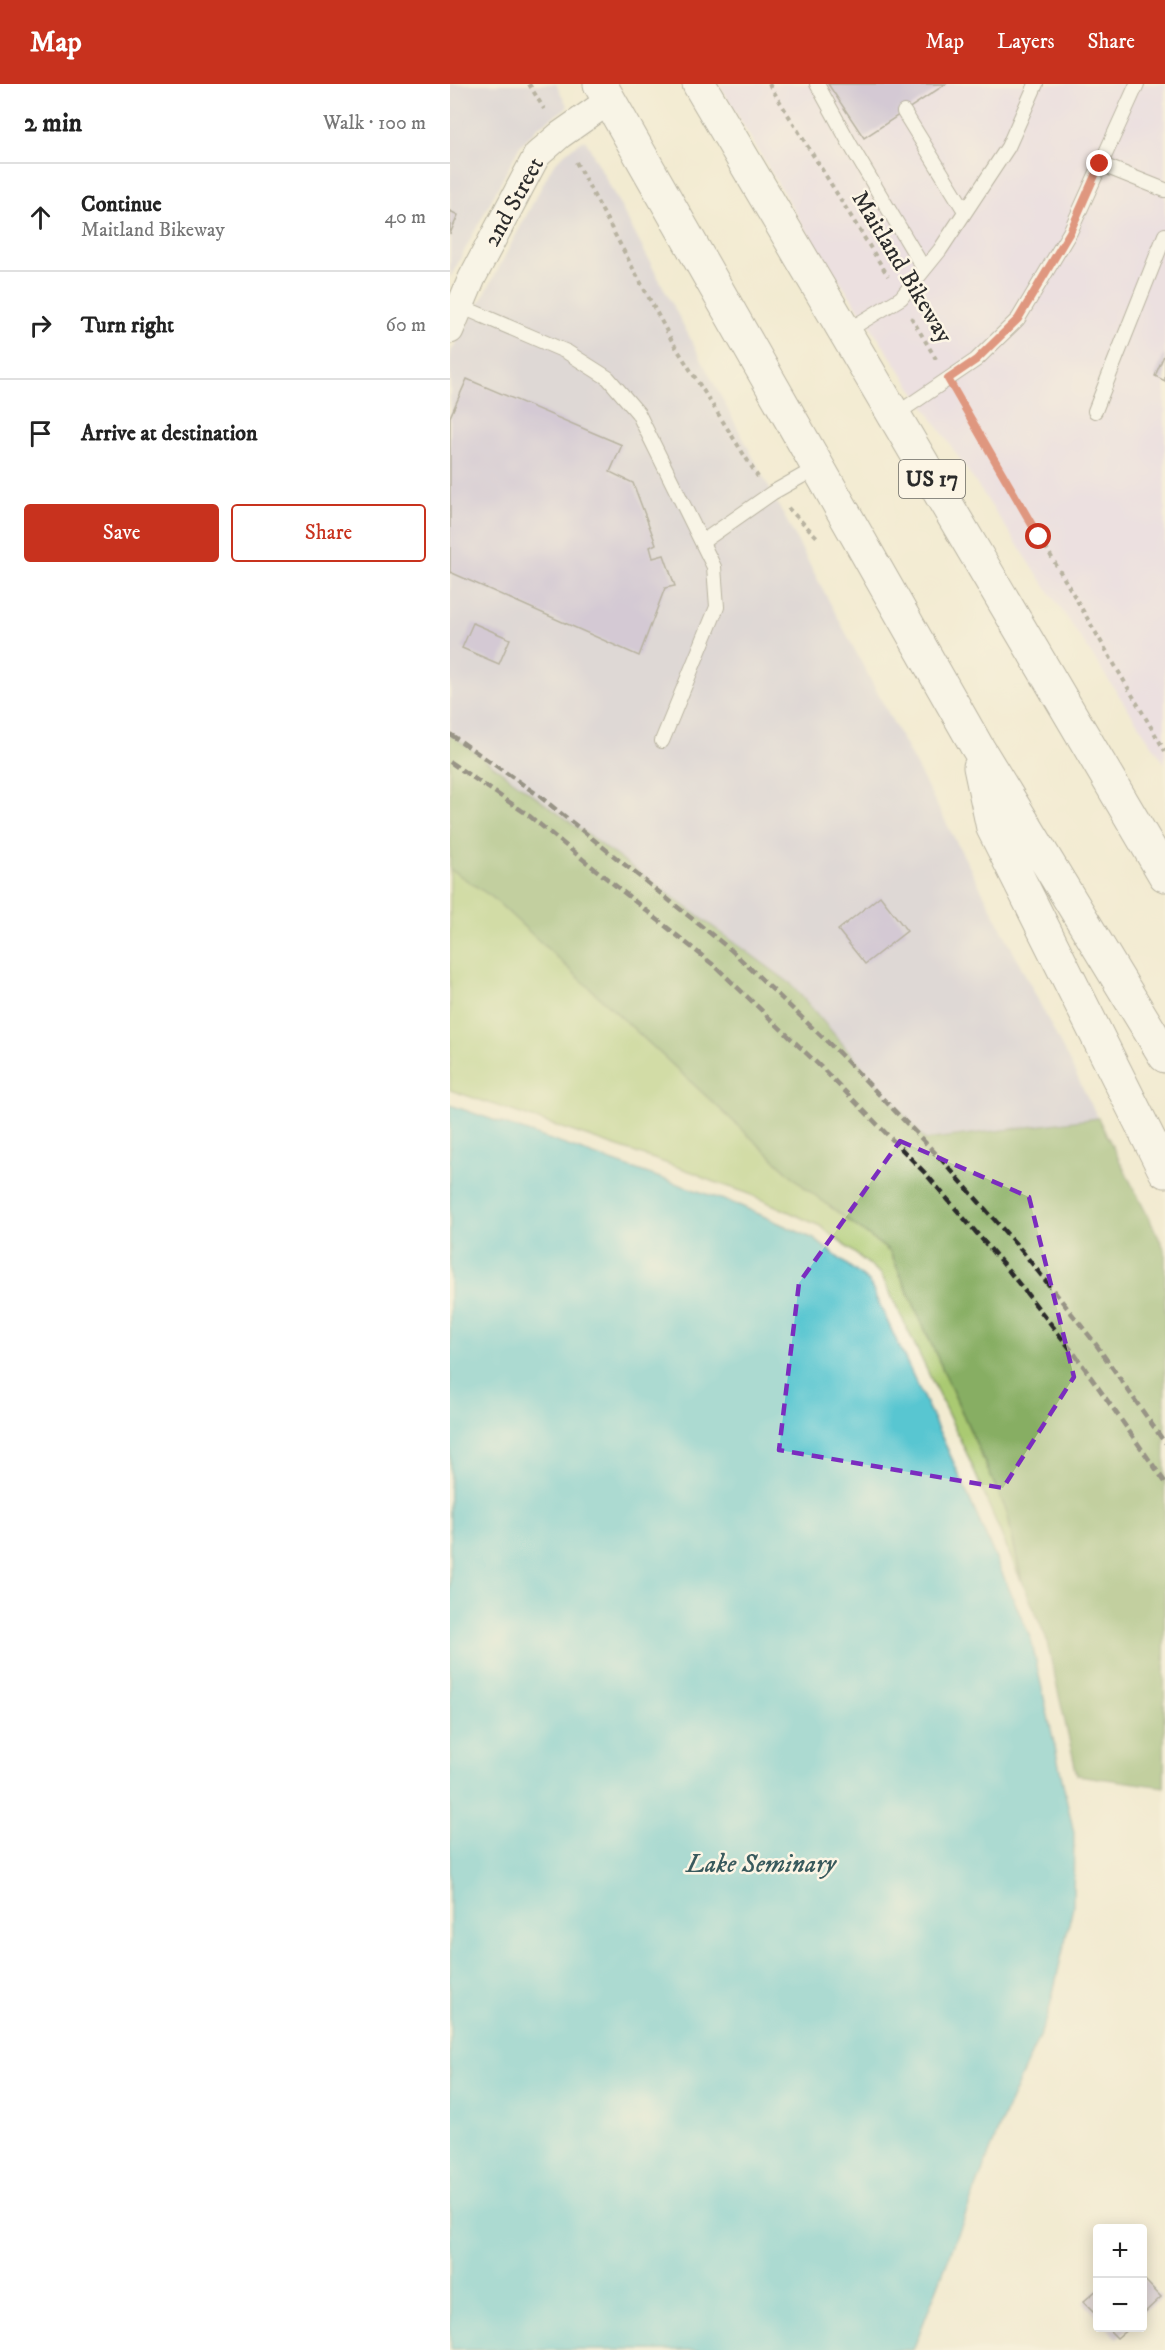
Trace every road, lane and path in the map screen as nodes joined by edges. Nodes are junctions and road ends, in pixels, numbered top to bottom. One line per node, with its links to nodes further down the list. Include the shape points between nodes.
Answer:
1 (529, 84): 8 (path)
2 (699, 84): 17 (main road, US 17)
3 (769, 84): 15 (path, Maitland Bikeway)
4 (817, 84): 14 (lane)
5 (1036, 84): 12 (lane, via 1008,147)
6 (1137, 84): 10 (lane)
7 (605, 92): 16 (street, 2nd Street, via 537,155); 21 (main road)
8 (541, 104)
9 (904, 112): 12 (lane)
10 (1100, 164): 11 (lane); 18 (lane, via 1070,232 1018,319 976,360)
11 (1165, 190)
12 (965, 211): 14 (lane)
13 (1165, 235): 19 (lane)
14 (924, 269): 15 (lane)
15 (901, 298): 17 (lane); 18 (path, Maitland Bikeway)
16 (455, 318): 22 (lane, via 567,352 608,378 638,413)
17 (845, 332): 20 (main road, US 17)
18 (948, 379): 20 (lane); 25 (path, Maitland Bikeway)
19 (1095, 411)
20 (894, 415): 26 (main road, US 17)
21 (818, 467): 22 (lane, via 772,493); 24 (main road)
22 (702, 542): 23 (lane, via 714,567 717,607)
23 (662, 741)
24 (976, 745): 29 (main road); 30 (main road, via 993,828)
25 (1165, 751)
26 (1142, 834): 27 (main road); 28 (main road, US 17)
27 (1165, 859)
28 (1165, 875)
29 (1165, 1056)
30 (1165, 1171)

